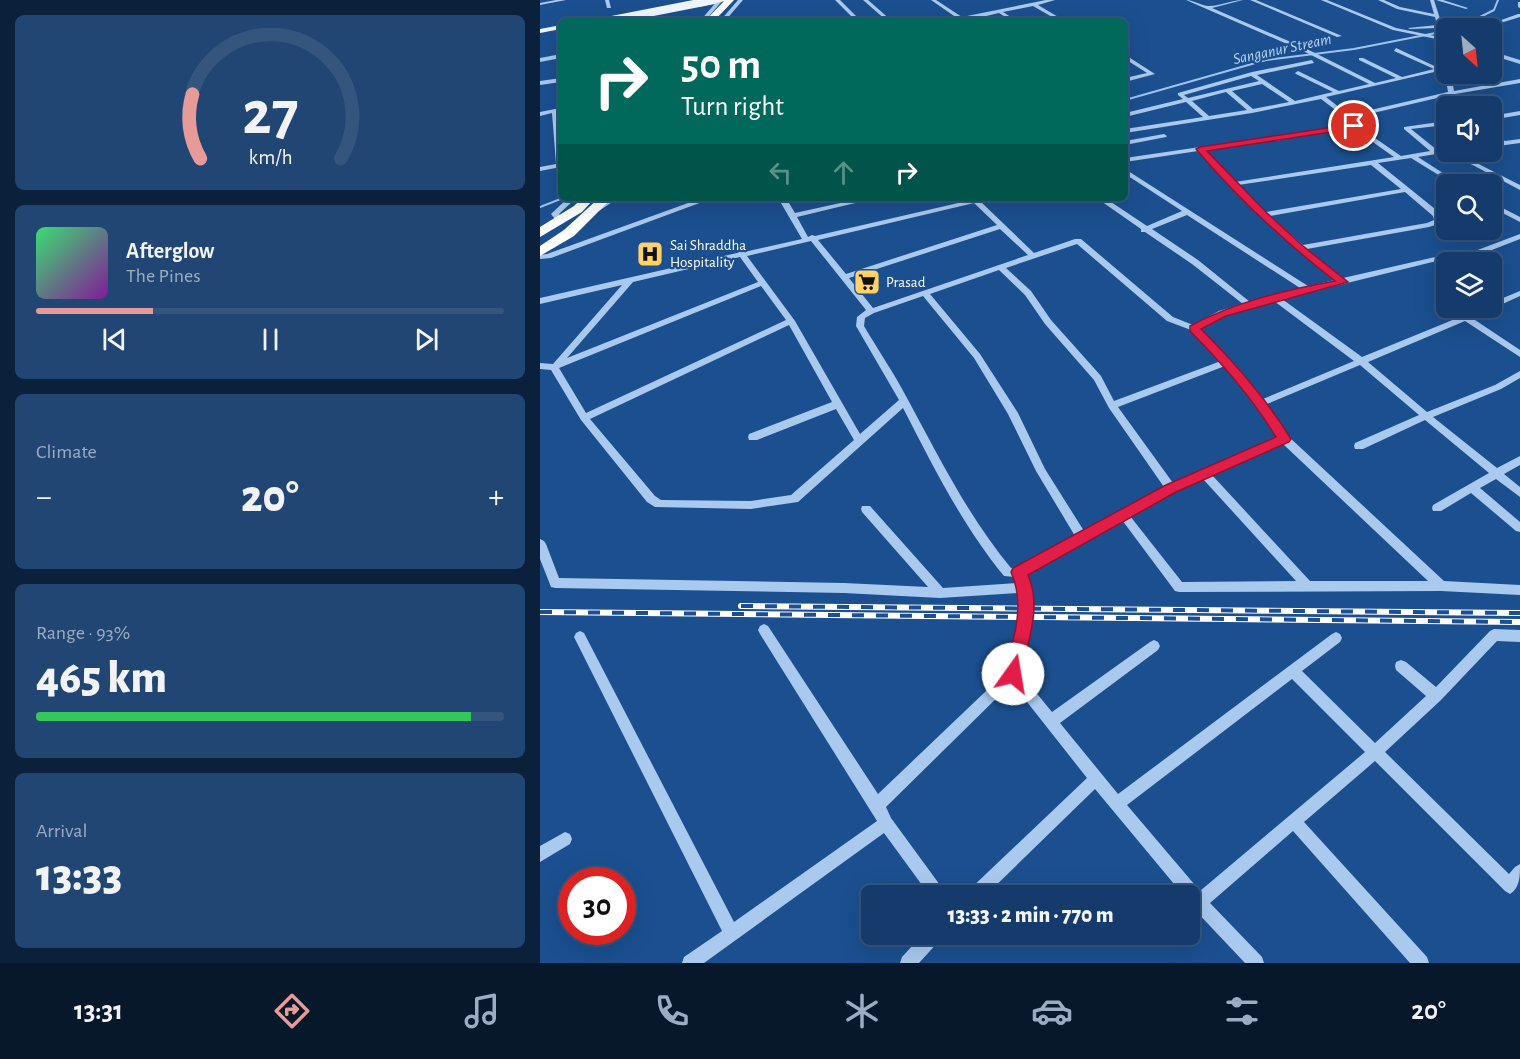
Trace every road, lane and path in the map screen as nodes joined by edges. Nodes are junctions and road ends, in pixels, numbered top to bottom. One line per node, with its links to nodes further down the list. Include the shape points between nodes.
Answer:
1 (564, 0): 19 (street)
2 (607, 0): 23 (street)
3 (704, 0): 21 (main road)
4 (722, 0): 21 (main road); 31 (main road, bridge); 33 (street); 34 (highway)
5 (739, 0): 35 (highway); 36 (street)
6 (837, 0): 37 (street)
7 (865, 0): 38 (street)
8 (933, 0): 39 (street)
9 (1015, 0): 22 (street)
10 (1053, 0): 20 (street)
11 (1188, 0): 25 (street)
12 (1241, 0): 25 (street)
13 (1252, 0): 48 (street)
14 (1323, 0): 46 (street)
15 (1380, 0): 29 (street)
16 (1432, 0): 29 (street)
17 (1438, 0): 26 (street)
18 (1520, 3): 24 (street)
19 (540, 4)
20 (1034, 4): 22 (street); 42 (street)
21 (677, 5): 30 (main road); 32 (main road)
22 (1025, 6): 27 (street)
23 (609, 7)
24 (1520, 7)
25 (1207, 8): 69 (street, via 1307,51)
26 (1466, 8)
27 (999, 11): 40 (street); 41 (street)
28 (1520, 15): 43 (street)
29 (1436, 16)
30 (614, 18)
31 (623, 18)
32 (625, 18)
33 (705, 18)
34 (711, 18)
35 (719, 18)
36 (724, 18)
37 (856, 18)
38 (886, 18)
39 (959, 18)
40 (970, 18)
41 (1010, 18)
42 (1058, 18)
43 (1502, 21)
44 (1436, 27): 46 (street)
45 (558, 29): 47 (main road)
46 (1395, 29): 49 (street)
47 (540, 32)
48 (1339, 36)
49 (1436, 36)
50 (1396, 50): 58 (street)
51 (1502, 56): 56 (street)
52 (558, 57): 55 (street)
53 (1361, 58): 62 (street)
54 (1128, 59): 64 (street, via 1152,74)
55 (540, 60)
56 (1518, 60)
57 (1311, 62): 61 (street)
58 (1436, 67)
59 (1436, 72): 62 (street)
60 (1298, 73): 71 (street)
61 (1252, 74): 66 (street); 75 (street, via 1180,94)
62 (1403, 79): 69 (street)
63 (558, 80): 67 (street)
64 (1128, 80)
65 (1520, 81): 72 (street)
66 (1263, 82): 70 (street); 76 (street)
67 (540, 83)
68 (1449, 84): 72 (street)
69 (1375, 86): 71 (street)
70 (1227, 90): 75 (street); 78 (street)
71 (1339, 93): 74 (street)
72 (1450, 93): 73 (street); 84 (street)
73 (1453, 96)
74 (1322, 97): 76 (street); 84 (street)
75 (1187, 100): 79 (street); 85 (street)
76 (1294, 103): 78 (street)
77 (558, 110): 81 (street)
78 (1252, 111): 85 (street)
79 (1133, 113): 82 (street); 88 (street)
80 (1520, 113): 83 (street)
81 (540, 114)
82 (1128, 114)
83 (1502, 116)
84 (1348, 117): 87 (street)
85 (1208, 118): 88 (street)
86 (1436, 124): 98 (street, via 1406,128)
87 (1354, 126): 97 (street); 100 (street)
88 (1151, 127): 89 (street)
89 (1128, 131)
90 (1164, 136): 93 (street)
91 (1502, 140): 94 (street)
92 (1520, 141): 94 (street)
93 (1128, 142)
94 (1507, 143): 95 (street); 96 (street)
95 (1502, 144)
96 (1520, 148)
97 (1200, 149): 101 (street); 108 (street)
98 (1436, 153): 99 (street)
99 (1412, 156): 100 (street); 107 (street)
100 (1398, 157): 102 (street)
101 (1128, 160)
102 (1372, 162): 108 (street); 110 (street)
103 (1470, 162): 109 (street)
104 (558, 165): 105 (street)
105 (540, 169)
106 (1128, 173): 120 (street)
107 (1441, 174)
108 (1232, 184): 121 (street)
109 (1520, 188)
110 (1406, 190): 121 (street); 132 (street, via 1438,220 1429,225)
111 (569, 201): 124 (street, via 555,214)
112 (701, 201): 136 (street)
113 (784, 201): 122 (street)
114 (859, 201): 122 (street)
115 (968, 201): 130 (street)
116 (973, 201): 126 (street)
117 (1104, 201): 127 (street)
118 (592, 203): 124 (highway); 125 (highway)
119 (1502, 210): 123 (street)
120 (1186, 212): 127 (street); 142 (street)
121 (1263, 215): 132 (street)
122 (793, 216): 130 (street)
123 (1520, 220)
124 (556, 222): 125 (highway); 128 (highway)
125 (578, 225): 131 (highway)
126 (1001, 226): 135 (street); 138 (street)
127 (1144, 230): 148 (street, via 1195,262)
128 (540, 235): 131 (highway, via 546,239)
129 (1520, 236): 140 (street, via 1476,253 1457,254)
130 (809, 237): 134 (street); 138 (street)
131 (560, 238): 133 (highway)
132 (1299, 248): 140 (street)
133 (540, 252)
134 (741, 254): 139 (street); 141 (street)
135 (1033, 256): 137 (street); 152 (street, via 1078,242 1170,318)
136 (540, 257)
137 (1001, 268): 144 (street); 162 (street, via 1028,293 1098,378)
138 (845, 277): 149 (street)
139 (632, 279): 146 (street); 157 (street)
140 (1343, 282): 142 (street)
141 (762, 283): 151 (street); 157 (street)
142 (1307, 289): 145 (street)
143 (1520, 293): 147 (street)
144 (926, 294): 149 (street); 179 (street, via 977,356 1014,413 1041,471)
145 (1277, 299): 148 (street); 155 (street)
146 (540, 300)
147 (1502, 301)
148 (1249, 305): 152 (street, via 1222,313)
149 (871, 311): 159 (street, via 861,316 860,326)
150 (1467, 318): 153 (street); 155 (street)
151 (791, 321): 161 (street); 164 (street)
152 (1194, 328): 154 (street)
153 (1520, 354)
154 (1227, 362): 160 (street); 162 (street)
155 (1362, 362): 160 (street); 163 (street)
156 (540, 366): 157 (street)
157 (554, 367): 164 (street)
158 (1520, 374): 163 (street)
159 (904, 401): 167 (street); 181 (street, via 991,553 1008,573)
160 (1261, 403): 166 (street)
161 (838, 404): 165 (street); 167 (street)
162 (1112, 406): 173 (street)
163 (1426, 416): 168 (street); 170 (street)
164 (584, 418): 167 (street, via 659,504 751,505 794,499)
165 (753, 438)
166 (1284, 439): 171 (street); 182 (street)
167 (860, 441)
168 (1359, 446)
169 (1520, 460): 170 (street)
170 (1494, 473): 172 (street); 174 (street)
171 (1204, 474): 173 (street); 184 (street)
172 (1471, 487): 175 (street); 178 (street)
173 (1171, 488): 177 (street)
174 (1520, 493)
175 (1437, 508)
176 (866, 509): 186 (street)
177 (1123, 514): 179 (street); 184 (street, via 1179,587)
178 (1520, 528)
179 (1082, 538): 181 (street)
180 (540, 544): 186 (street, via 555,583)
181 (1019, 572): 183 (street)
182 (1441, 586): 184 (street); 185 (street)
183 (1026, 587): 186 (street); 194 (street, via 1026,617)
184 (1308, 587)
185 (1520, 590)
186 (940, 593)
187 (764, 630): 200 (street)
188 (1520, 636): 195 (street, via 1494,635)
189 (580, 637): 211 (street)
190 (1336, 638): 193 (street)
191 (1154, 646): 196 (street)
192 (1401, 666): 195 (street)
193 (1292, 670): 197 (street); 199 (street)
194 (1013, 674): 196 (street); 200 (street)
195 (1436, 696): 197 (street)
196 (1051, 721): 198 (street)
197 (1376, 751): 201 (street); 205 (street, via 1510,886)
198 (1096, 779): 199 (street); 207 (street)
199 (1118, 803): 208 (street)
200 (877, 805): 202 (street)
201 (1295, 822): 209 (street); 216 (street)
202 (886, 823): 206 (street); 211 (street)
203 (565, 839): 204 (street)
204 (540, 854)
205 (1520, 872)
206 (932, 885)
207 (985, 885)
208 (1185, 885)
209 (1200, 901)
210 (1200, 903): 215 (street)
211 (732, 934): 213 (street)
212 (924, 945): 214 (street)
213 (690, 963)
214 (908, 963)
215 (1256, 963)
216 (1421, 963)

